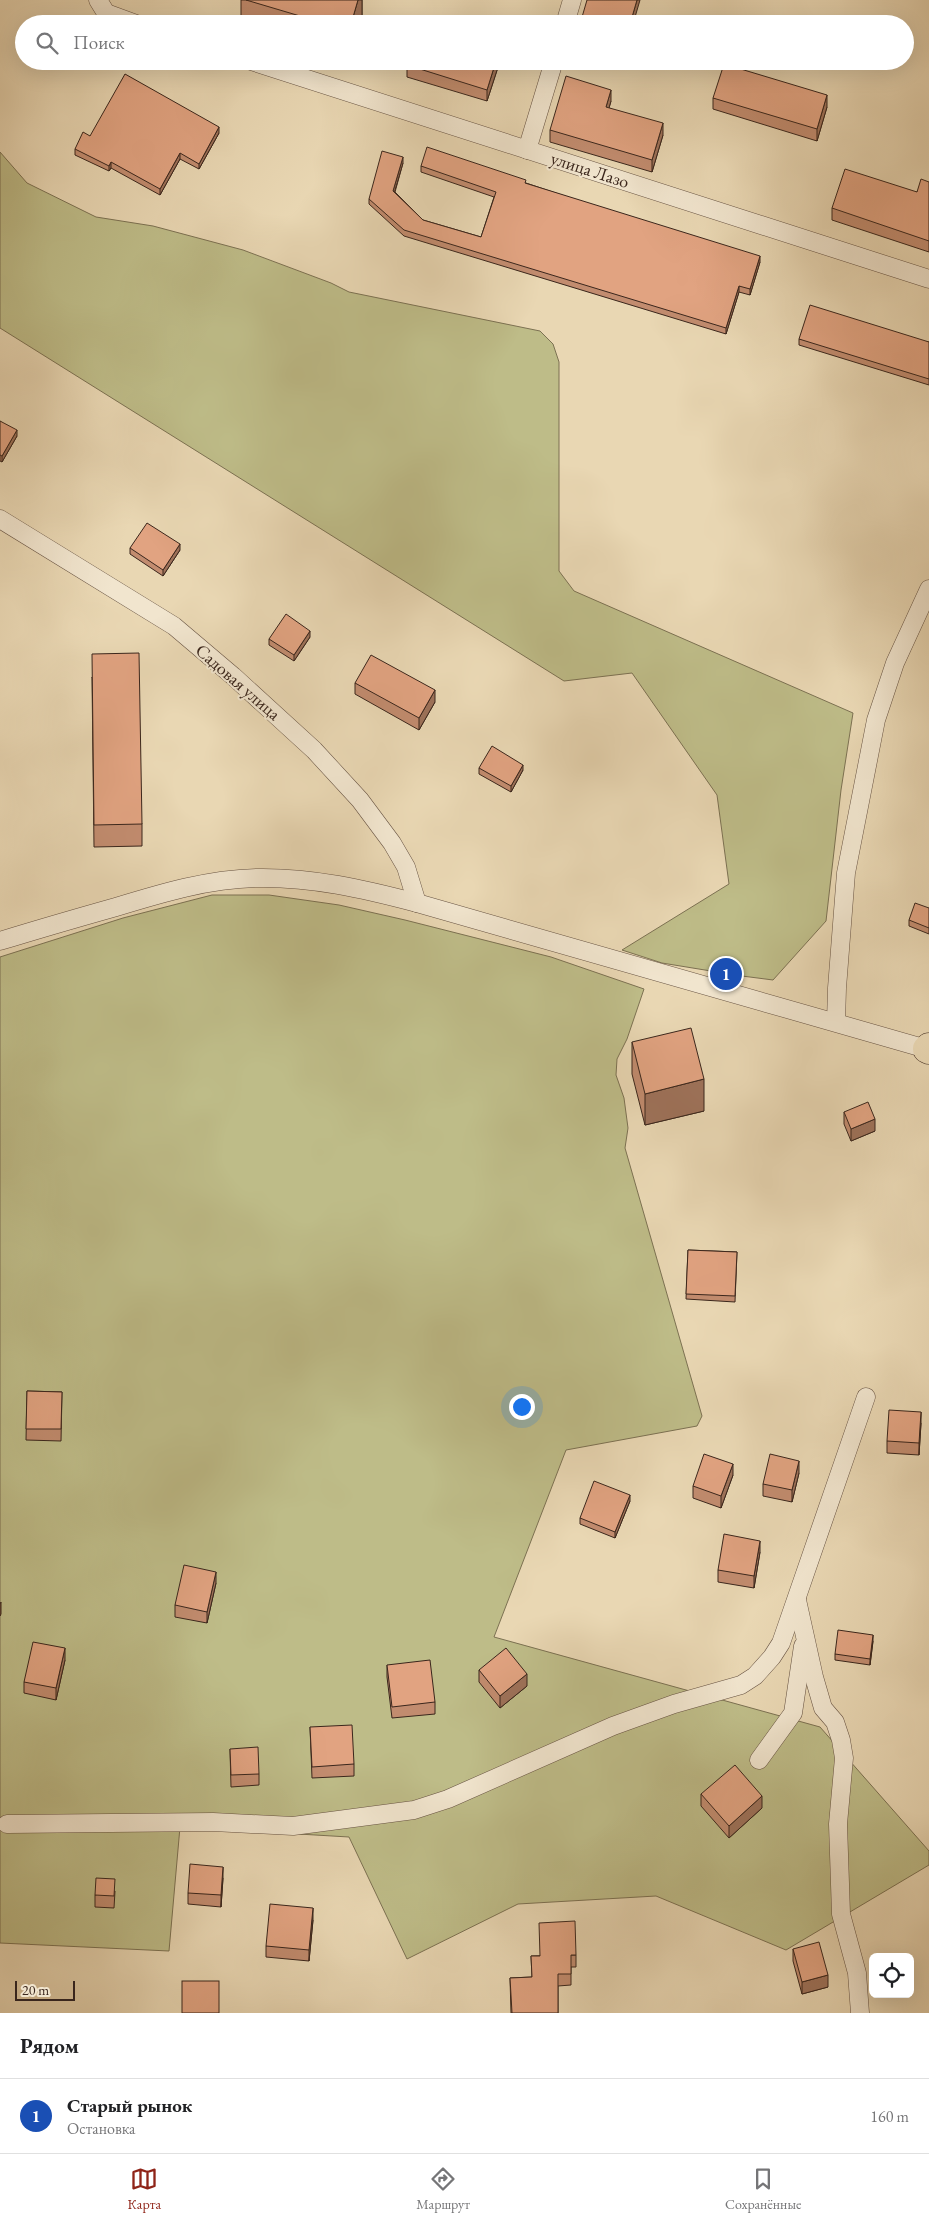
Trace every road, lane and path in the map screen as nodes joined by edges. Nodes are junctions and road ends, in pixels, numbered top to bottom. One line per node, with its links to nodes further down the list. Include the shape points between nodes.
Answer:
1 (98, 0): 3 (street, via 106,13)
2 (572, 0): 4 (street)
3 (111, 15)
4 (568, 15)
5 (280, 70): 7 (street, улица Лазо)
6 (551, 70): 7 (street)
7 (527, 150): 8 (street, улица Лазо)
8 (929, 279)
9 (0, 518): 11 (street, Садовая улица, via 174,626 314,750 360,800 392,843 406,867)
10 (929, 589): 13 (street, via 895,663 876,720 846,873)
11 (417, 903): 12 (street, via 319,881 256,878 213,882 164,892); 13 (street)
12 (0, 941)
13 (836, 1022): 14 (street)
14 (928, 1049)
15 (866, 1397): 16 (street)
16 (796, 1597): 17 (street); 19 (street, via 781,1643 755,1676 741,1685 613,1726 448,1800 414,1810 293,1826 213,1822)
17 (804, 1638): 18 (street, via 793,1713); 20 (street, via 823,1708 834,1722 844,1758 838,1824 841,1914 858,1973)
18 (759, 1760)
19 (7, 1824)
20 (860, 2013)

